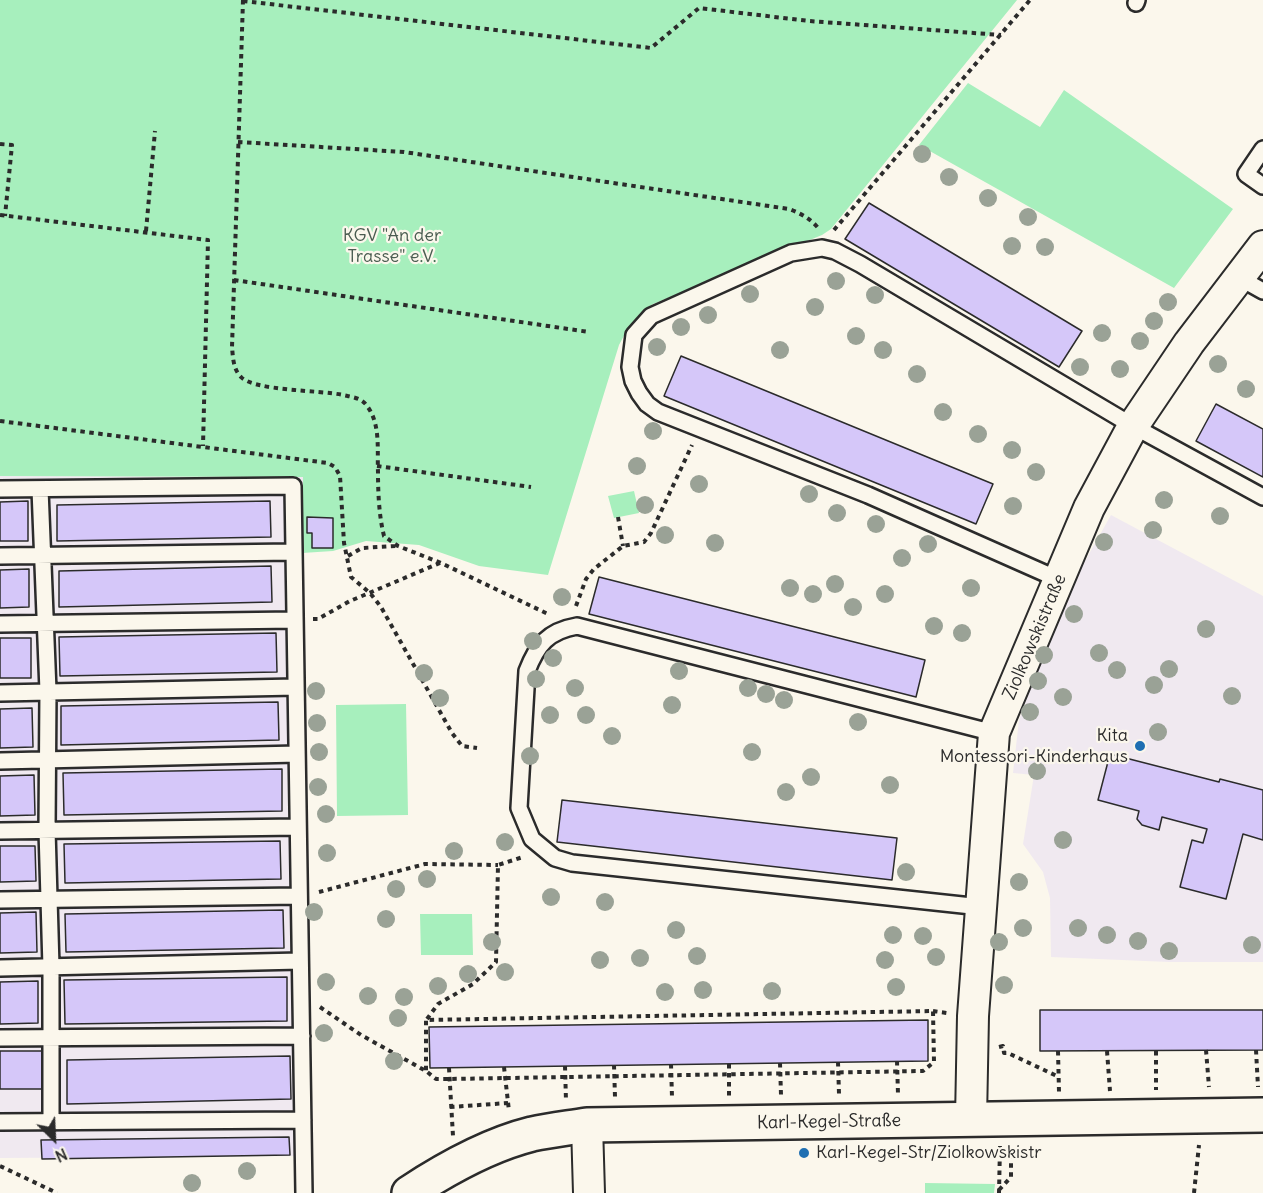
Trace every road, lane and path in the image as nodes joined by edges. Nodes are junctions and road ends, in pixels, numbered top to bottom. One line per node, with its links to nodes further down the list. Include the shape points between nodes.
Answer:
1 (1030, 0): 3 (path)
2 (243, 1): 3 (path, via 651,48 699,9); 5 (path)
3 (1001, 35): 11 (path)
4 (155, 131): 10 (path)
5 (238, 142): 11 (path, via 404,152 789,209 812,220); 13 (path)
6 (0, 144): 9 (path, via 12,145)
7 (1263, 149): 8 (lane, via 1245,174)
8 (1263, 186)
9 (3, 215): 10 (path)
10 (146, 231): 19 (path, via 208,240)
11 (826, 242): 17 (lane, via 835,251); 33 (lane, via 791,253 651,316 634,335 632,346 630,367 639,393 658,412 868,495)
12 (1263, 246): 14 (street, Ziolkowskistraße)
13 (234, 280): 15 (path); 20 (path, via 232,347 238,374 257,386 328,391 365,403 377,431)
14 (1251, 284): 17 (street, Ziolkowskistraße, via 1189,343)
15 (590, 332)
16 (0, 421): 19 (path)
17 (1133, 426): 24 (lane); 33 (street, Ziolkowskistraße, via 1089,508)
18 (691, 445): 27 (path, via 651,532 644,542)
19 (203, 446): 31 (path, via 335,466 340,476)
20 (378, 466): 21 (path); 26 (path, via 382,529 388,540)
21 (531, 487)
22 (0, 489): 23 (lane)
23 (40, 489): 28 (lane, via 293,486); 29 (lane)
24 (1263, 497)
25 (618, 517): 27 (path)
26 (398, 546): 31 (path, via 362,548); 32 (path)
27 (623, 546): 39 (path, via 586,579)
28 (292, 552): 29 (lane); 36 (lane)
29 (44, 555): 30 (lane); 37 (lane)
30 (0, 556)
31 (348, 556): 34 (path, via 351,577)
32 (441, 562): 34 (path); 39 (path, via 552,616)
33 (1060, 580): 43 (street, Ziolkowskistraße)
34 (370, 593): 35 (path); 44 (path, via 452,733 462,746)
35 (318, 619)
36 (294, 620): 37 (lane); 40 (lane)
37 (45, 622): 38 (lane); 41 (lane)
38 (0, 624)
39 (566, 628): 43 (lane, via 577,626); 57 (lane, via 545,640 527,671 519,808 532,839 555,858 572,863)
40 (296, 687): 41 (lane); 45 (lane)
41 (48, 691): 42 (lane); 46 (lane)
42 (0, 693)
43 (994, 733): 57 (street, Ziolkowskistraße)
44 (477, 748)
45 (297, 754): 46 (lane); 48 (lane)
46 (49, 760): 47 (lane); 49 (lane)
47 (0, 761)
48 (298, 827): 49 (lane); 54 (lane)
49 (47, 830): 50 (lane); 55 (lane)
50 (0, 831)
51 (525, 857): 52 (path)
52 (498, 865): 53 (path, via 425,864); 62 (path, via 496,962 473,984 438,1004)
53 (320, 892)
54 (299, 896): 55 (lane); 58 (lane)
55 (50, 899): 56 (lane); 59 (lane)
56 (0, 900)
57 (981, 907): 66 (street, Ziolkowskistraße)
58 (300, 961): 59 (lane); 61 (lane)
59 (51, 967): 60 (lane); 65 (lane)
60 (0, 968)
61 (301, 993): 63 (lane); 81 (path, via 361,1035)
62 (426, 1020): 81 (path); 82 (path, via 933,1011 934,1062 923,1071)
63 (302, 1036): 65 (lane); 106 (lane)
64 (0, 1038): 65 (lane)
65 (52, 1038): 108 (lane)
66 (972, 1048): 88 (path, via 1003,1046 1004,1053); 105 (street, Ziolkowskistraße)
67 (1206, 1050): 94 (path)
68 (1256, 1050): 102 (path)
69 (1058, 1051): 88 (path)
70 (1107, 1051): 92 (path)
71 (1156, 1051): 93 (path)
72 (897, 1061): 82 (path)
73 (838, 1062): 83 (path)
74 (780, 1063): 84 (path)
75 (671, 1064): 86 (path)
76 (729, 1064): 85 (path)
77 (614, 1065): 87 (path)
78 (565, 1066): 89 (path)
79 (504, 1067): 91 (path)
80 (449, 1068): 90 (path)
81 (426, 1071): 90 (path, via 436,1079)
82 (897, 1071): 83 (path); 96 (path)
83 (838, 1072): 84 (path); 98 (path)
84 (781, 1073): 85 (path); 97 (path)
85 (729, 1074): 86 (path); 99 (path)
86 (671, 1075): 87 (path); 100 (path)
87 (615, 1077): 89 (path); 101 (path)
88 (1059, 1077): 95 (path)
89 (565, 1078): 91 (path); 104 (path)
90 (449, 1079): 91 (path); 103 (path)
91 (505, 1079): 103 (path, via 508,1103)
92 (1110, 1091)
93 (1156, 1091)
94 (1209, 1091)
95 (1059, 1092)
96 (898, 1095)
97 (781, 1096)
98 (839, 1096)
99 (729, 1097)
100 (672, 1098)
101 (615, 1099)
102 (1261, 1103): 105 (street, Karl-Kegel-Straße)
103 (450, 1107): 109 (path)
104 (577, 1113): 105 (street, Karl-Kegel-Straße); 117 (street, Karl-Kegel-Straße, via 533,1134 482,1151); 118 (street)
105 (971, 1119)
106 (303, 1120): 108 (lane); 116 (lane)
107 (0, 1122): 108 (lane)
108 (51, 1123)
109 (453, 1137)
110 (1199, 1141): 119 (path)
111 (1011, 1142): 114 (path, via 1011,1177)
112 (999, 1157): 114 (path)
113 (0, 1166): 115 (path)
114 (999, 1192)
115 (57, 1193)
116 (304, 1193)
117 (409, 1193)
118 (589, 1193)
119 (1194, 1193)

